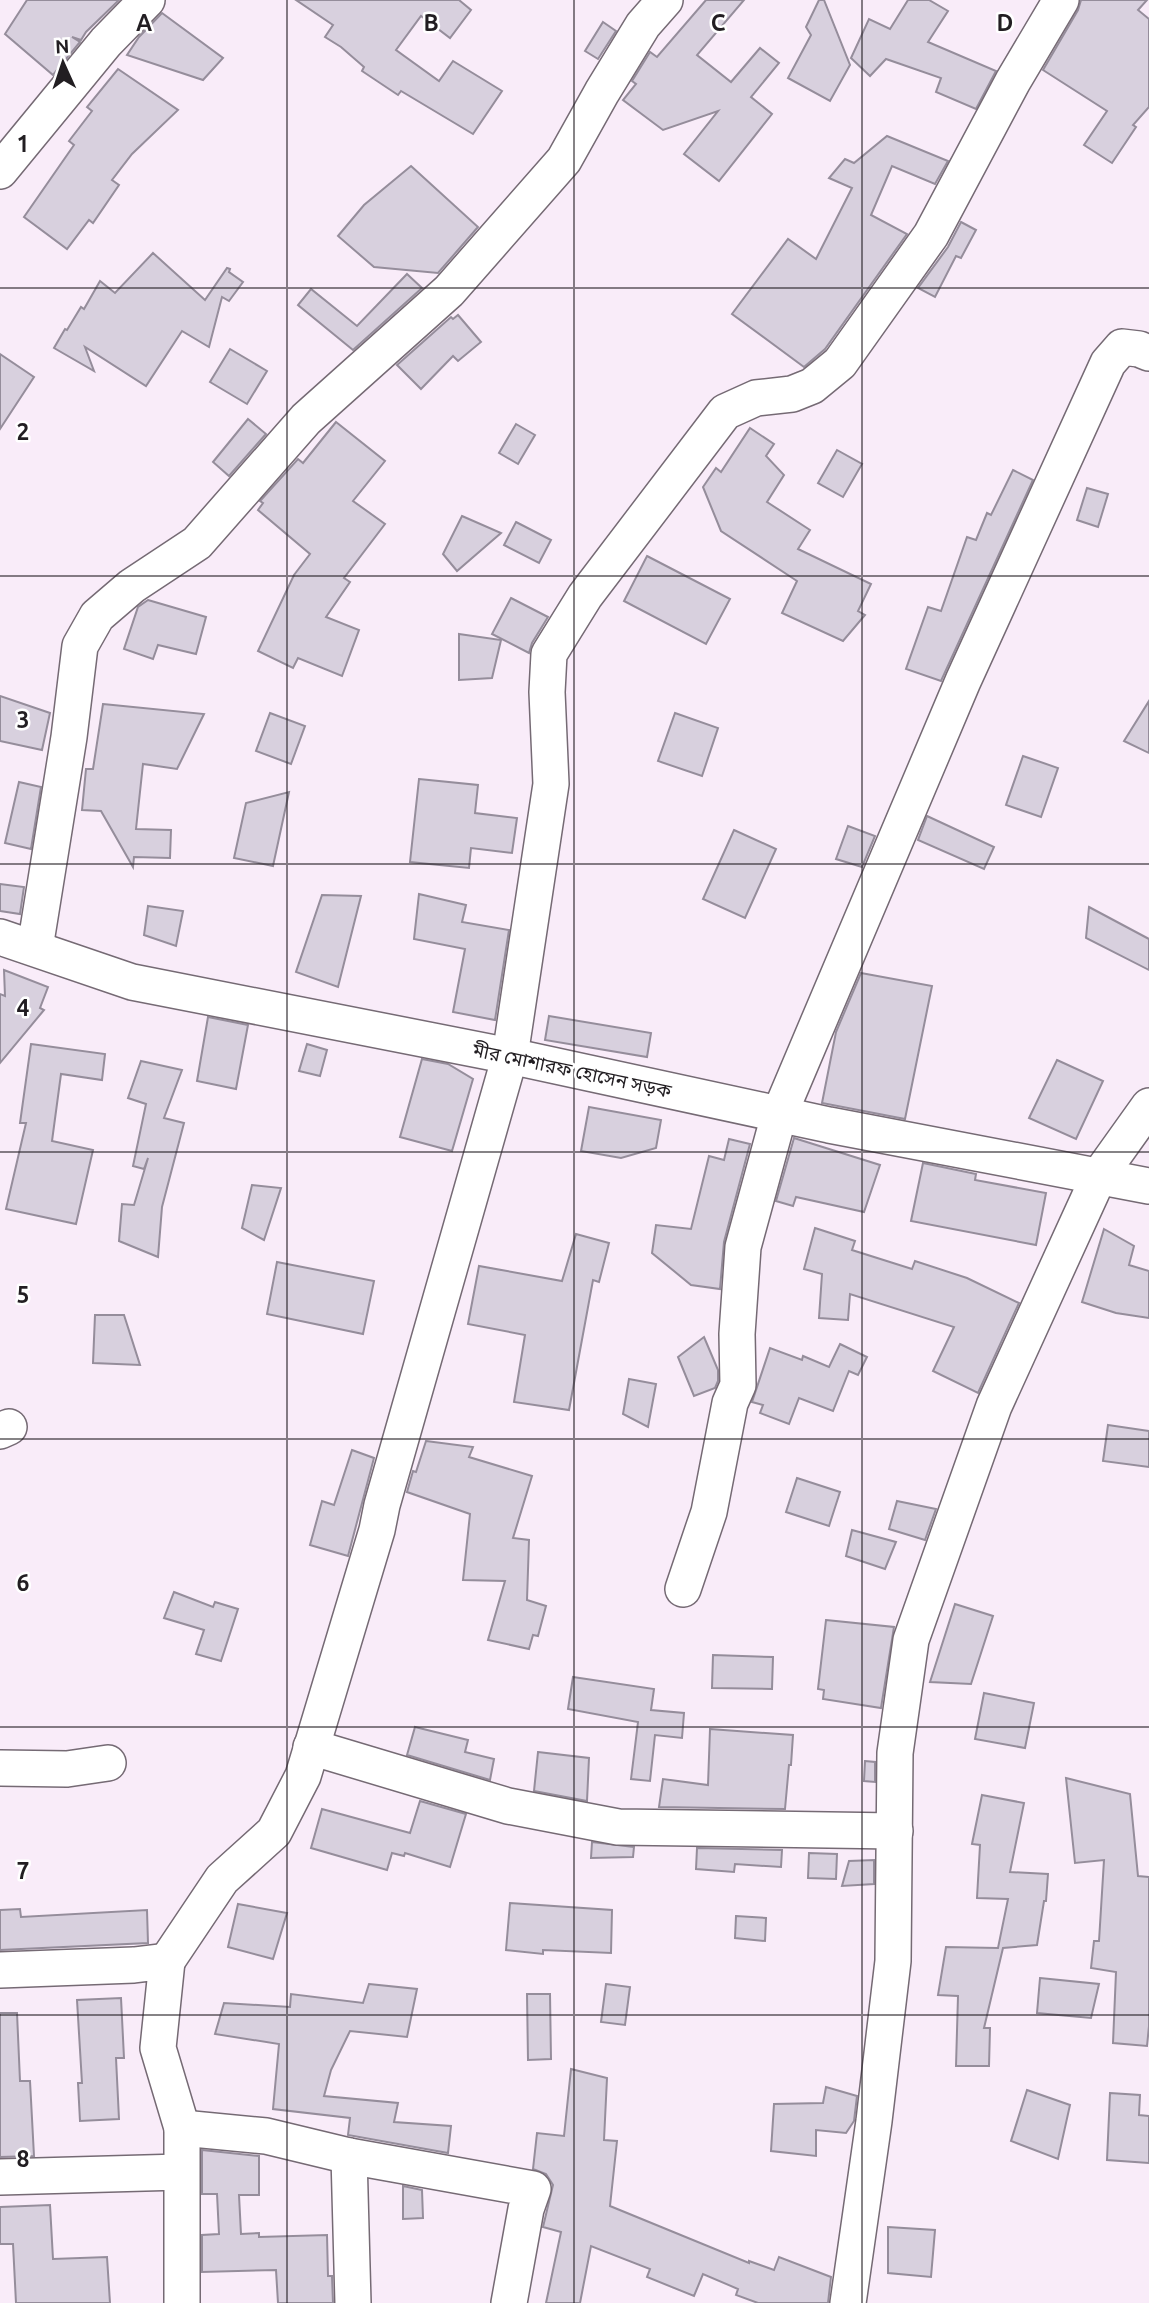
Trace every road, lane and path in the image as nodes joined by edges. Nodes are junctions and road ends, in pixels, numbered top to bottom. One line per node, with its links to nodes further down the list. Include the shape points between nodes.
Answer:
1 (147, 0): 4 (street, via 106,42)
2 (665, 0): 7 (street, via 643,25 564,160 449,291 306,419 197,543 132,586 97,616 80,646)
3 (1061, 0): 8 (street, via 932,234 840,363 812,386 792,394 756,398 725,412 585,596 550,654 551,784)
4 (0, 172)
5 (1149, 353): 10 (street, via 1122,347 1108,363 963,681)
6 (0, 937): 7 (street, মীর মোশারফ হোসেন সড়ক)
7 (35, 948): 8 (street, মীর মোশারফ হোসেন সড়ক, via 132,982)
8 (510, 1056): 10 (street, মীর মোশারফ হোসেন সড়ক); 14 (street)
9 (1149, 1106): 11 (street)
10 (779, 1115): 11 (street, মীর মোশারফ হোসেন সড়ক); 13 (street, via 743,1247 738,1385 730,1403 709,1512)
11 (1099, 1176): 12 (street, মীর মোশারফ হোসেন সড়ক); 17 (street, via 994,1406 911,1640 895,1753)
12 (1149, 1186)
13 (683, 1589)
14 (312, 1747): 17 (street, via 508,1806 618,1827); 18 (street, via 303,1776 274,1832 222,1880)
15 (108, 1763): 16 (street, via 67,1769)
16 (0, 1768)
17 (895, 1831): 27 (street, via 893,1961)
18 (167, 1961): 19 (street); 20 (street, via 158,2048)
19 (0, 1970)
20 (182, 2128): 21 (street, via 266,2136); 22 (street)
21 (349, 2155): 25 (street); 26 (street, via 533,2189)
22 (181, 2172): 23 (street); 24 (street)
23 (0, 2177)
24 (182, 2303)
25 (353, 2303)
26 (509, 2303)
27 (848, 2303)

